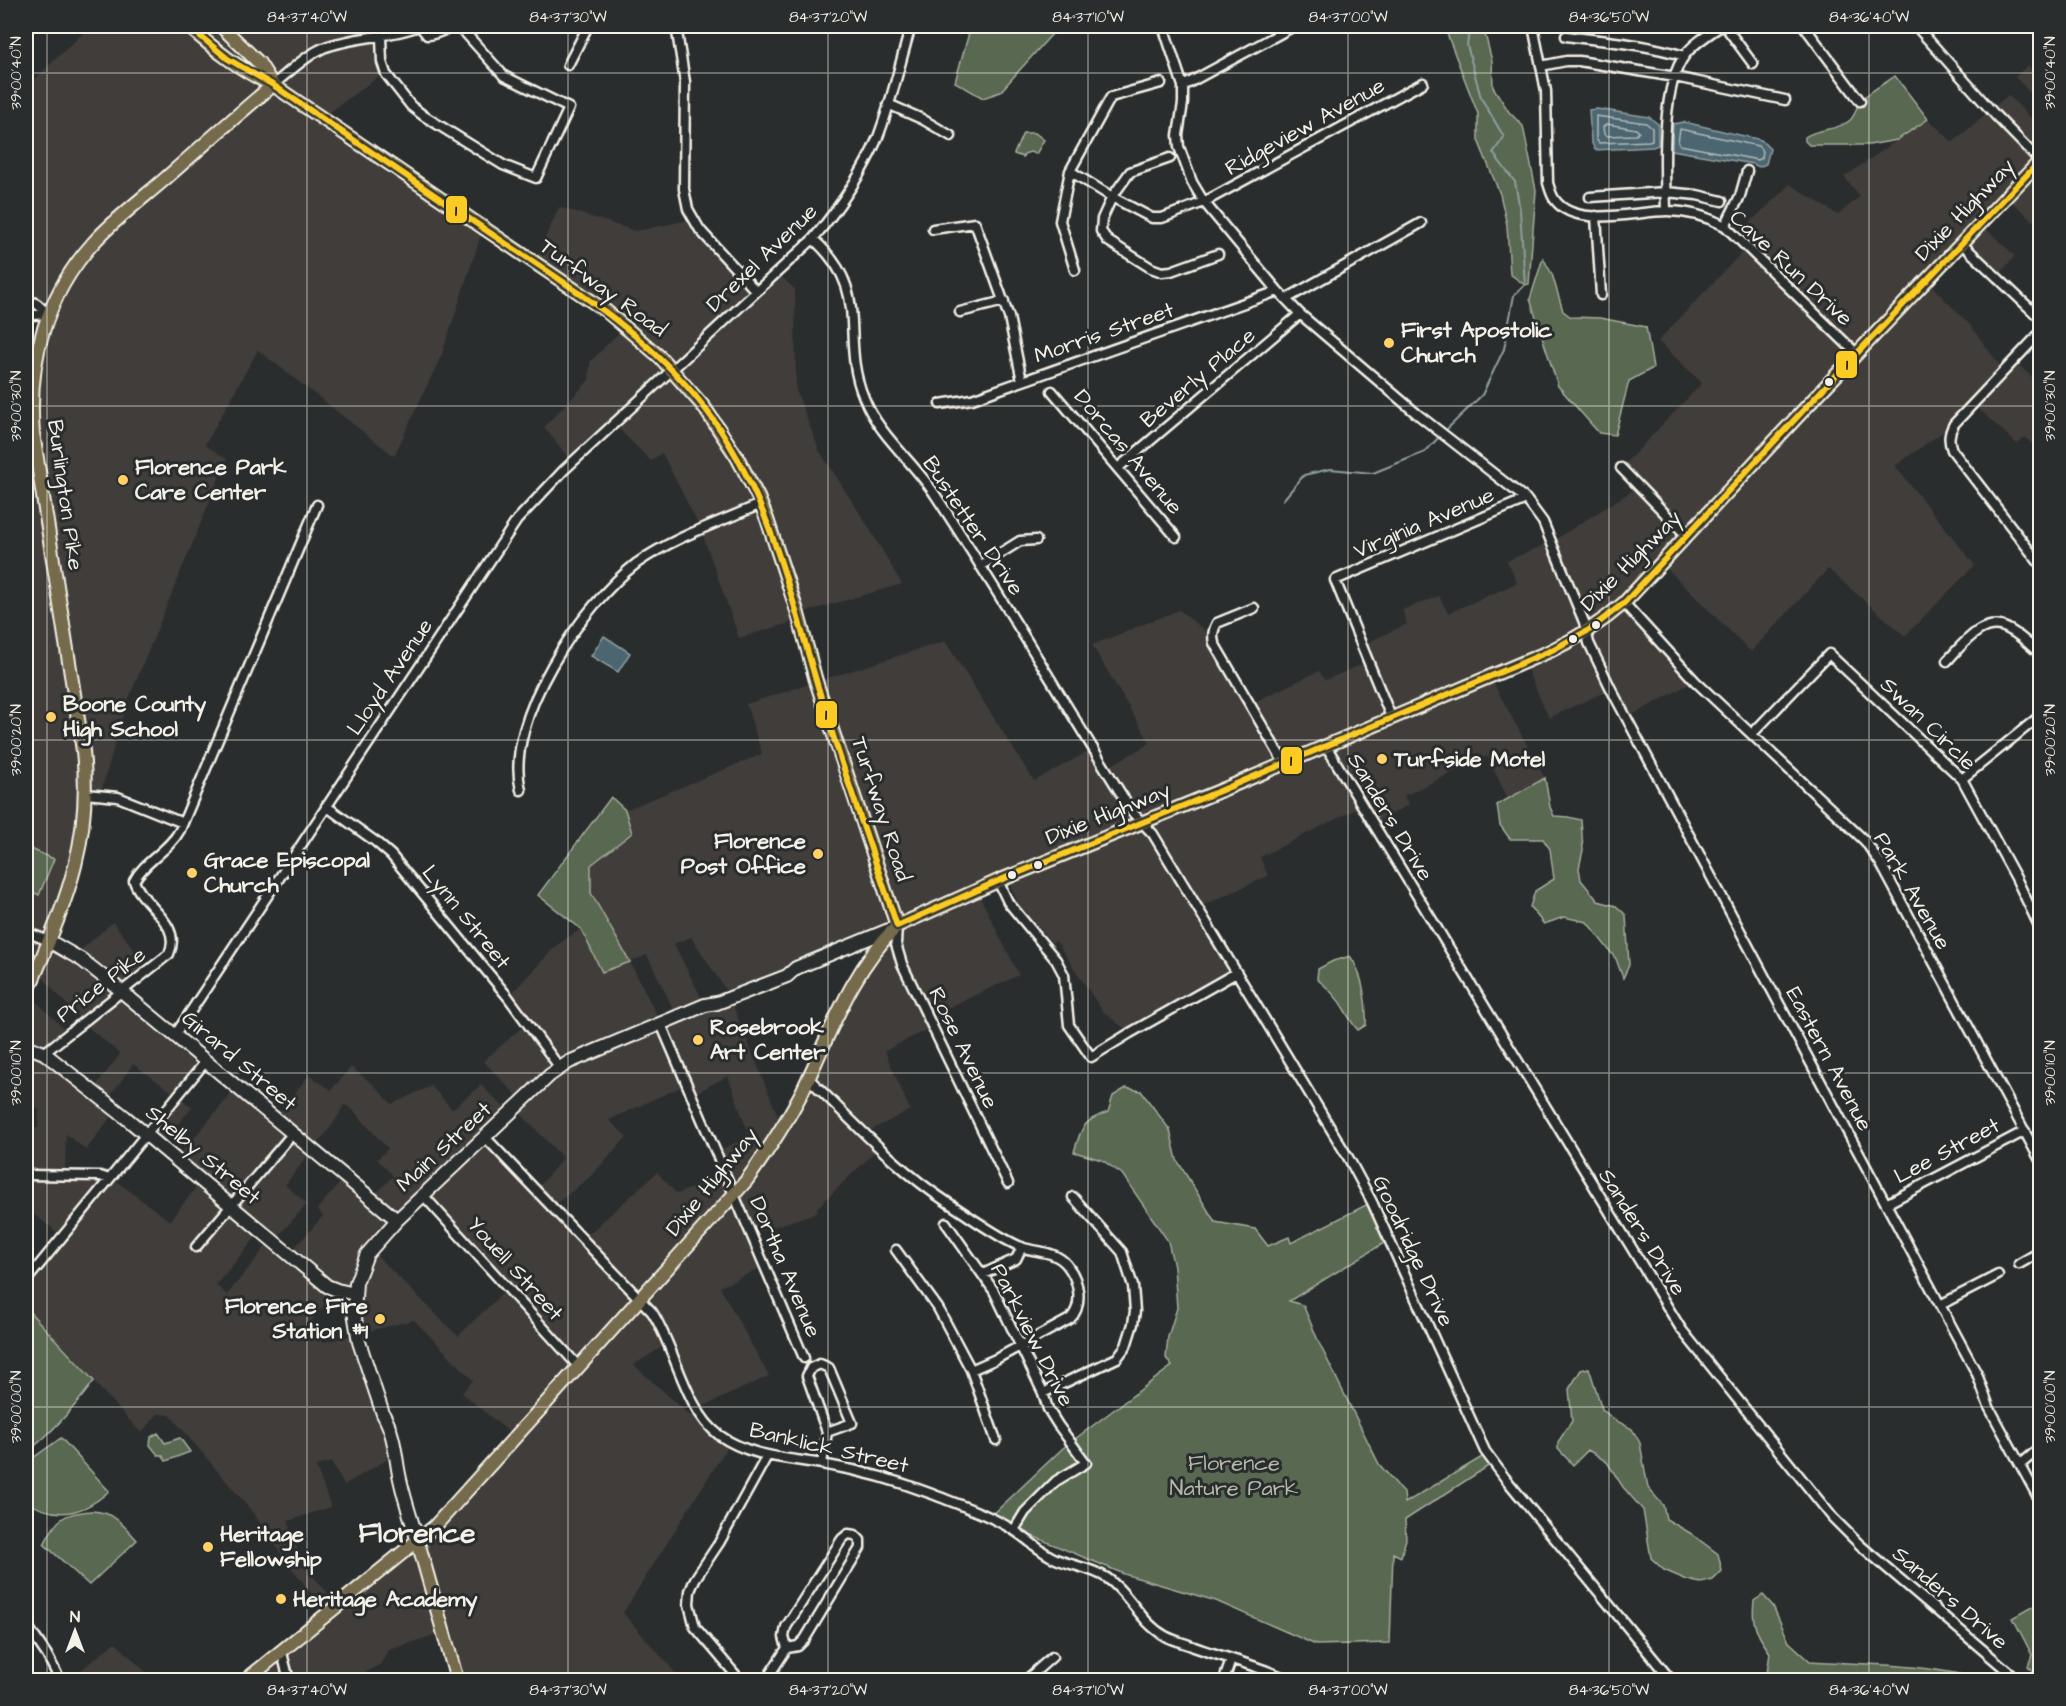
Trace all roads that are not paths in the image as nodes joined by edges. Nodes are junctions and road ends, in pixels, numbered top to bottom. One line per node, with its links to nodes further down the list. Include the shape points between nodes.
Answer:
1 (188, 26): 22 (main road, Turfway Road, via 249,75)
2 (220, 26): 22 (main road, Turfway Road, via 259,63)
3 (419, 26): 14 (street); 14 (street, via 433,35 451,27 461,28 504,76 569,108 536,178 502,165 411,106 386,74)
4 (588, 26): 17 (street)
5 (676, 26): 46 (street, via 685,82 684,189 688,209 700,230)
6 (911, 26): 26 (street, Drexel Avenue)
7 (1163, 26): 23 (street)
8 (1294, 26): 23 (street)
9 (1533, 26): 18 (street, Cave Run Drive)
10 (1723, 26): 15 (street); 16 (street)
11 (1804, 26): 25 (street)
12 (1916, 26): 29 (street)
13 (1566, 36): 15 (street)
14 (381, 37): 22 (street, via 356,39 322,49)
15 (1684, 56): 19 (street)
16 (1753, 64)
17 (568, 65)
18 (1541, 66): 19 (street, via 1579,61); 38 (street, Cave Run Drive, via 1551,195 1574,214)
19 (1675, 77): 24 (street); 32 (street, via 1667,119)
20 (1161, 83): 30 (street, via 1111,97)
21 (1423, 83): 36 (street, Ridgeview Avenue)
22 (273, 85): 54 (main road, Burlington Pike, via 96,240 67,277); 59 (main road, Turfway Road, via 606,311)
23 (1183, 86): 36 (street, Eastern Avenue, via 1178,142 1192,182)
24 (1785, 100)
25 (1860, 101)
26 (888, 104): 27 (street); 42 (street, Drexel Avenue, via 858,177)
27 (951, 136)
28 (1170, 158): 33 (street, via 1130,172)
29 (2040, 161): 43 (main road, Dixie Highway)
30 (1070, 171): 33 (street, Ridgeview Avenue); 45 (street, via 1060,221)
31 (1747, 171): 40 (street)
32 (1666, 192): 34 (street); 35 (street); 37 (street)
33 (1112, 197): 36 (street, Ridgeview Avenue, via 1152,218); 44 (street, via 1101,231 1108,241 1151,268 1171,271)
34 (1590, 197)
35 (1722, 201)
36 (1204, 202): 47 (street, Eastern Avenue)
37 (1666, 211): 38 (street, Cave Run Drive); 40 (street, Cave Run Drive, via 1692,213)
38 (1596, 216): 48 (street)
39 (1421, 223): 50 (street)
40 (1725, 226): 58 (street, Cave Run Drive)
41 (933, 229): 51 (street, via 975,223)
42 (813, 238): 46 (street, Drexel Avenue); 73 (street, Bustetter Drive, via 837,264 849,293 856,367 869,410 935,495)
43 (1962, 244): 56 (street); 58 (main road, Dixie Highway)
44 (1218, 254)
45 (1075, 270)
46 (756, 291): 59 (street, Drexel Avenue)
47 (1278, 291): 50 (street, Eastern Avenue); 60 (street, Morris Street)
48 (1601, 296)
49 (26, 299): 54 (street)
50 (1286, 299): 55 (street, Eastern Avenue)
51 (1004, 301): 53 (street); 60 (street)
52 (26, 311): 54 (street, via 32,315)
53 (960, 312)
54 (48, 314): 63 (main road, Burlington Pike, via 32,382)
55 (1300, 314): 64 (street, Beverly Place); 66 (street, Eastern Avenue)
56 (2040, 318)
57 (2040, 333): 72 (street, via 1954,424 1949,442)
58 (1857, 354): 69 (main road, Dixie Highway)
59 (672, 370): 67 (main road, Turfway Road, via 720,429); 87 (street, Lloyd Avenue, via 564,470 517,520)
60 (1022, 381): 62 (street, Morris Street, via 972,399)
61 (1052, 391): 64 (street, Dorcas Avenue)
62 (940, 404)
63 (31, 451): 86 (main road, Burlington Pike, via 83,751)
64 (1118, 468): 70 (street, Dorcas Avenue)
65 (1621, 468): 69 (street)
66 (1526, 500): 76 (street, Eastern Avenue, via 1543,522); 80 (street, Virginia Avenue, via 1335,580)
67 (760, 504): 85 (street, via 648,556 593,607 554,663 533,702 518,765); 91 (main road, Turfway Road)
68 (317, 505): 89 (street)
69 (1687, 536): 74 (main road, Dixie Highway)
70 (1176, 537)
71 (1036, 540): 73 (street, via 1020,541)
72 (2040, 564)
73 (980, 566): 88 (street, Bustetter Drive, via 1132,813)
74 (1624, 603): 76 (main road, Dixie Highway); 81 (street, Park Avenue, via 1695,681)
75 (1254, 608): 83 (street, via 1217,623 1212,636)
76 (1587, 633): 80 (main road, Dixie Highway); 116 (street, Eastern Avenue, via 1616,699)
77 (2040, 654): 78 (street, via 2009,629 1991,626 1972,634)
78 (1947, 661)
79 (2040, 716): 84 (street)
80 (1391, 717): 82 (main road, Dixie Highway)
81 (1752, 734): 84 (street, Swan Circle, via 1829,654); 105 (street, Park Avenue, via 1865,841 1881,864)
82 (1326, 746): 83 (main road, Dixie Highway); 150 (street, Sanders Drive, via 1682,1329 1833,1518)
83 (1284, 763): 88 (main road, Dixie Highway)
84 (1962, 779): 92 (street, Swan Circle)
85 (521, 790)
86 (86, 794): 89 (street, via 118,797); 94 (main road, Burlington Pike, via 77,864)
87 (326, 806): 99 (street, Lloyd Avenue); 103 (street, Lynn Street, via 391,855 508,997)
88 (1142, 822): 90 (main road, Dixie Highway); 95 (street, Goodridge Drive)
89 (183, 823): 96 (street, Price Pike, via 173,841 134,881 137,890 170,928 173,941 169,954)
90 (998, 881): 91 (main road, Dixie Highway); 95 (street, via 1008,902 1064,975 1069,1025 1091,1058)
91 (897, 926): 98 (street, Main Street, via 796,968 753,981); 104 (main road, Dixie Highway, via 857,978); 112 (street, Rose Avenue, via 896,944 902,964)
92 (2040, 928)
93 (26, 932): 94 (street)
94 (49, 940): 96 (street, Girard Street); 97 (main road, Burlington Pike)
95 (1236, 973): 160 (street, Goodridge Drive, via 1362,1181 1485,1451)
96 (122, 991): 99 (street, Girard Street); 101 (street, Price Pike)
97 (26, 996)
98 (661, 1024): 103 (street, Main Street); 113 (street, Dortha Avenue)
99 (175, 1035): 102 (street, Girard Street)
100 (26, 1046): 101 (street, Shelby Street)
101 (44, 1053): 106 (street, Shelby Street)
102 (206, 1061): 106 (street); 107 (street, Girard Street)
103 (560, 1068): 108 (street, Main Street)
104 (808, 1078): 113 (main road, Dixie Highway, via 776,1139); 121 (street, via 925,1187)
105 (2025, 1131): 109 (street, Park Avenue); 116 (street, Lee Street)
106 (145, 1133): 111 (street); 117 (street, Shelby Street)
107 (293, 1133): 117 (street); 118 (street, Girard Street)
108 (485, 1137): 114 (street, Main Street); 129 (street, Banklick Street)
109 (2040, 1160)
110 (26, 1175): 111 (street)
111 (109, 1179): 127 (street)
112 (1008, 1183)
113 (734, 1194): 129 (main road, Dixie Highway); 132 (street, Dortha Avenue)
114 (424, 1196): 118 (street, Main Street); 133 (street, Youell Street)
115 (1073, 1197): 135 (street, via 1122,1252 1133,1286 1135,1311 1126,1346 1117,1358)
116 (1886, 1204): 130 (street, Eastern Avenue)
117 (230, 1205): 120 (street); 128 (street, Shelby Street, via 327,1286)
118 (397, 1220): 128 (street, Main Street, via 369,1250)
119 (946, 1223): 125 (street, Parkview Drive)
120 (196, 1247)
121 (1022, 1247): 125 (street, via 1011,1262); 131 (street, via 1062,1260 1072,1273 1078,1295 1077,1309 1070,1319)
122 (896, 1250): 134 (street, via 938,1308)
123 (2040, 1252): 124 (street)
124 (2019, 1264)
125 (983, 1274): 131 (street, Parkview Drive)
126 (1998, 1275): 130 (street)
127 (26, 1281)
128 (355, 1294): 144 (street, Main Street, via 359,1342 383,1414 381,1425 390,1458 398,1468)
129 (640, 1299): 133 (main road, Dixie Highway); 139 (street, Banklick Street, via 661,1327 689,1393 707,1423 730,1443)
130 (1941, 1305): 141 (street, Eastern Avenue)
131 (1019, 1346): 134 (street); 135 (street, Parkview Drive)
132 (804, 1358)
133 (579, 1367): 144 (main road, Dixie Highway)
134 (971, 1371): 137 (street)
135 (1043, 1393): 143 (street, Parkview Drive, via 1048,1409 1086,1463 1056,1481 1025,1512)
136 (827, 1432): 136 (street, via 852,1423 828,1368 820,1365 811,1368 807,1376); 140 (street)
137 (996, 1440)
138 (2040, 1448): 141 (street)
139 (767, 1456): 140 (street, Banklick Street); 155 (street, via 690,1591 695,1627)
140 (822, 1464): 143 (street, Banklick Street, via 913,1486)
141 (2021, 1464): 142 (street, Eastern Avenue)
142 (2040, 1501)
143 (1014, 1530): 149 (street, Banklick Street, via 1049,1556 1110,1580 1144,1620 1165,1636)
144 (418, 1542): 147 (main road, Dixie Highway); 154 (main road)
145 (26, 1624): 151 (street)
146 (787, 1648): 146 (street, via 798,1646 811,1629 860,1548 855,1535 848,1534 842,1539 786,1627); 156 (street)
147 (282, 1653): 152 (main road, Dixie Highway); 153 (street)
148 (1052, 1657): 157 (street)
149 (1231, 1660): 158 (street); 159 (street, Banklick Street)
150 (2010, 1673)
151 (60, 1680)
152 (246, 1680)
153 (289, 1680)
154 (457, 1680)
155 (740, 1680)
156 (766, 1680)
157 (1026, 1680)
158 (1224, 1680)
159 (1289, 1680)
160 (1671, 1680)

